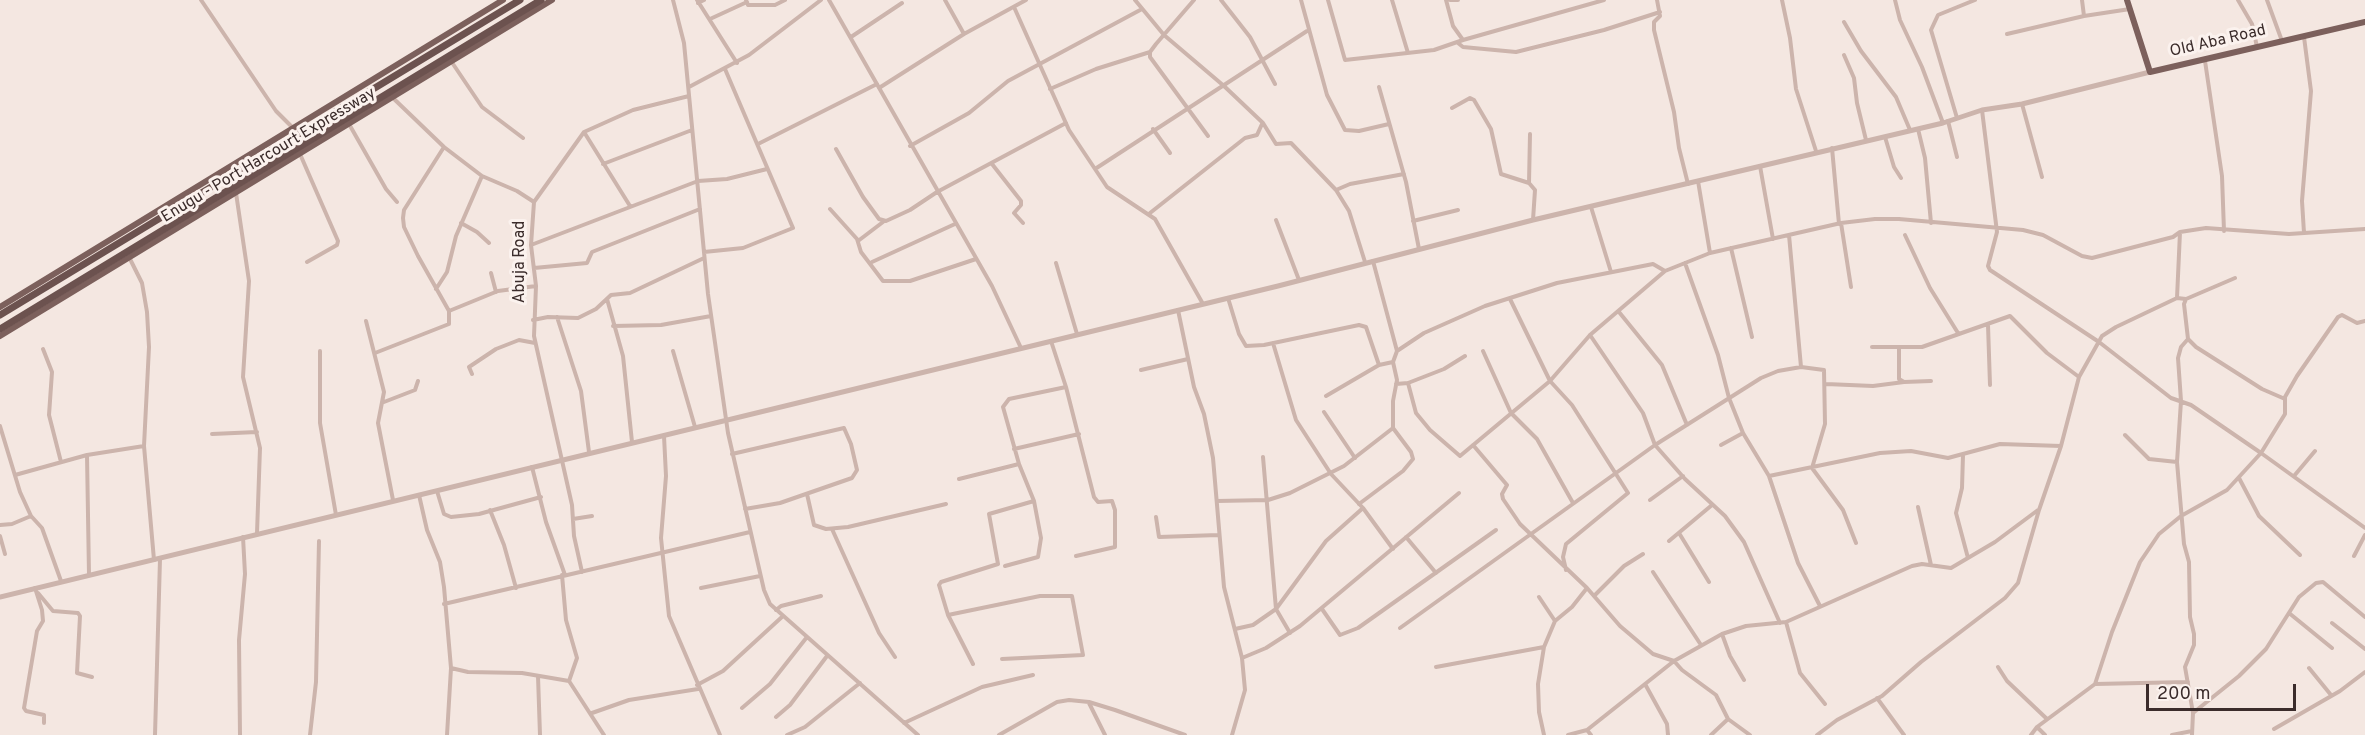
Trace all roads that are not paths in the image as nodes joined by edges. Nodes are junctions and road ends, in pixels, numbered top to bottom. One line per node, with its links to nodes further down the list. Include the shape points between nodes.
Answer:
1 (201, 0): 79 (street, via 276,111)
2 (503, 0): 79 (main road, Enugu - Port Harcourt Expressway)
3 (520, 0): 176 (highway, Enugu - Port Harcourt Expressway)
4 (542, 0): 184 (highway, Enugu - Port Harcourt Expressway)
5 (552, 0): 55 (main road, Enugu - Port Harcourt Expressway)
6 (674, 0): 64 (street)
7 (704, 0): 32 (street)
8 (785, 0): 30 (street, via 775,5 749,5)
9 (821, 0): 57 (street)
10 (829, 0): 46 (street)
11 (945, 0): 43 (street)
12 (1026, 0): 34 (street)
13 (1135, 0): 35 (street)
14 (1194, 0): 44 (street)
15 (1221, 0): 54 (street)
16 (1301, 0): 42 (street)
17 (1328, 0): 52 (street, via 1346,60)
18 (1392, 0): 52 (street)
19 (1448, 0): 20 (street); 48 (street)
20 (1458, 0)
21 (1604, 0): 48 (street)
22 (1657, 0): 37 (street)
23 (1782, 0): 95 (street, via 1796,89)
24 (1895, 0): 74 (street, via 1900,20)
25 (1981, 0): 31 (street)
26 (2082, 0): 38 (street)
27 (2127, 0): 36 (main road, Old Aba Road)
28 (2238, 0): 50 (street, via 2252,24)
29 (2267, 0): 49 (street)
30 (747, 1): 39 (street)
31 (1976, 1): 73 (street, via 1938,15 1931,30)
32 (698, 2): 39 (street)
33 (902, 3): 46 (street)
34 (1014, 7): 43 (street); 58 (street)
35 (1142, 9): 44 (street); 58 (street)
36 (2130, 9): 38 (street); 60 (main road, Old Aba Road)
37 (1660, 12): 48 (street, via 1516,52 1463,47); 111 (street, via 1653,25)
38 (2084, 16): 45 (street)
39 (710, 19): 57 (street)
40 (1844, 22): 83 (street, via 1896,97)
41 (2365, 22): 47 (main road, Old Aba Road)
42 (1307, 31): 54 (street); 78 (street, via 1312,34 1326,95 1345,130 1349,133)
43 (964, 34): 62 (street)
44 (1164, 34): 51 (street); 63 (street)
45 (2007, 34)
46 (850, 37): 62 (street)
47 (2304, 37): 49 (main road, Old Aba Road); 136 (street, via 2311,86 2302,201)
48 (1460, 41): 52 (street)
49 (2282, 41): 50 (main road, Old Aba Road)
50 (2257, 48): 56 (main road, Old Aba Road)
51 (1150, 52): 66 (street); 70 (street)
52 (1408, 53)
53 (1844, 55): 89 (street, via 1854,78)
54 (1263, 58): 61 (street); 63 (street)
55 (450, 60): 68 (main road, Enugu - Port Harcourt Expressway); 88 (street, via 482,107)
56 (2205, 61): 60 (main road, Old Aba Road); 134 (street, via 2222,176)
57 (737, 63): 59 (street)
58 (1039, 65): 66 (street); 91 (street, via 1008,81 969,113)
59 (725, 69): 64 (street); 90 (street)
60 (2150, 72): 69 (street)
61 (1275, 84)
62 (878, 86): 90 (street); 91 (street)
63 (1224, 86): 70 (street); 76 (street)
64 (689, 87): 67 (street)
65 (1379, 87): 78 (street)
66 (1050, 89): 75 (street)
67 (690, 96): 82 (street); 84 (street, via 633,110)
68 (393, 98): 77 (main road, Enugu - Port Harcourt Expressway); 92 (street, Abuja Road)
69 (2022, 104): 72 (street); 106 (street)
70 (1188, 108): 81 (street); 86 (street)
71 (1452, 108): 110 (street, via 1470,98 1474,100 1491,129 1501,174)
72 (1982, 110): 73 (street); 132 (street)
73 (1957, 119): 74 (street)
74 (1946, 122): 80 (street); 98 (street)
75 (1066, 123): 100 (street); 103 (street)
76 (1263, 123): 112 (street, via 1276,144 1291,143); 122 (street, via 1257,135 1245,138)
77 (349, 124): 97 (main road, Enugu - Port Harcourt Expressway); 115 (street)
78 (1389, 124): 104 (street)
79 (294, 128): 172 (main road, Enugu - Port Harcourt Expressway)
80 (1917, 128): 83 (street); 128 (street, via 1925,158)
81 (1153, 129): 96 (street); 103 (street)
82 (692, 130): 99 (street); 108 (street)
83 (1910, 130): 87 (street)
84 (584, 132): 99 (street); 116 (street)
85 (1530, 134): 110 (street)
86 (1208, 136)
87 (1885, 136): 89 (street); 107 (street)
88 (523, 138)
89 (1866, 140): 93 (street)
90 (758, 144): 102 (street)
91 (910, 146): 114 (street)
92 (444, 147): 105 (street, Abuja Road); 164 (street, via 404,210 403,218)
93 (1832, 148): 95 (street); 131 (street)
94 (836, 149): 125 (street, via 863,197)
95 (1816, 151): 101 (street)
96 (1170, 153)
97 (300, 154): 113 (main road, Enugu - Port Harcourt Expressway); 151 (street, via 338,241)
98 (1957, 157)
99 (603, 164): 117 (street)
100 (992, 164): 114 (street); 127 (street, via 1021,201 1014,213)
101 (1760, 165): 109 (street); 139 (street)
102 (768, 169): 108 (street); 145 (street, via 792,224 791,231 742,248)
103 (1095, 169): 122 (street, via 1120,198)
104 (1404, 174): 112 (street); 126 (street)
105 (482, 176): 116 (street, Abuja Road); 129 (street)
106 (2042, 177)
107 (1901, 178)
108 (698, 181): 117 (street); 119 (street)
109 (1698, 181): 111 (street); 146 (street)
110 (1529, 183): 124 (street, via 1535,190)
111 (1688, 184): 118 (street)
112 (1336, 190): 153 (street, via 1352,219)
113 (236, 192): 147 (main road, Enugu - Port Harcourt Expressway); 233 (street, via 249,281 243,377)
114 (937, 192): 125 (street); 130 (street)
115 (397, 202)
116 (534, 202): 142 (street, Abuja Road)
117 (630, 206): 142 (street)
118 (1591, 207): 124 (street); 158 (street)
119 (700, 209): 145 (street); 156 (street, via 592,252 587,263)
120 (830, 209): 140 (street)
121 (1458, 210): 126 (street)
122 (1150, 213): 171 (street)
123 (1276, 220): 161 (street)
124 (1533, 220): 144 (street)
125 (884, 221): 140 (street)
126 (1413, 221): 144 (street)
127 (1023, 223)
128 (1931, 223): 131 (street, via 1875,219); 132 (street)
129 (460, 224): 141 (street); 164 (street, via 447,272)
130 (955, 224): 149 (street); 152 (street)
131 (1840, 224): 137 (street); 163 (street)
132 (1996, 228): 135 (street, via 2043,235 2092,258); 192 (street, via 1990,270)
133 (2365, 229): 136 (street)
134 (2224, 231): 135 (street, via 2206,228); 136 (street)
135 (2180, 232): 168 (street)
136 (2304, 233)
137 (1789, 235): 139 (street); 208 (street)
138 (1905, 235): 185 (street, via 1930,288)
139 (1773, 239): 143 (street)
140 (858, 241): 149 (street, via 861,252 883,281 910,281)
141 (489, 243)
142 (531, 245): 156 (street, Abuja Road)
143 (1731, 248): 146 (street); 189 (street)
144 (1419, 249): 150 (street)
145 (704, 252): 148 (street)
146 (1710, 253): 155 (street)
147 (129, 257): 188 (main road, Enugu - Port Harcourt Expressway); 243 (street, via 142,283 147,312)
148 (704, 258): 166 (street, via 638,290); 177 (street)
149 (976, 259): 196 (street)
150 (1373, 261): 153 (street); 201 (street)
151 (307, 262)
152 (872, 262)
153 (1365, 262): 161 (street)
154 (1056, 263): 186 (street)
155 (1685, 263): 157 (street); 222 (street)
156 (534, 268): 162 (street, Abuja Road)
157 (1665, 271): 158 (street, via 1653,264); 175 (street)
158 (1611, 272): 169 (street, via 1557,283)
159 (491, 273): 165 (street)
160 (2235, 278): 170 (street)
161 (1299, 280): 167 (street)
162 (536, 285): 165 (street); 179 (street, Abuja Road)
163 (1851, 287)
164 (436, 289): 174 (street)
165 (496, 292): 174 (street)
166 (606, 298): 178 (street, via 596,309 578,318); 183 (street)
167 (1228, 298): 171 (street); 194 (street, via 1243,343)
168 (2177, 298): 170 (street); 192 (street, via 2116,327)
169 (1510, 299): 201 (street, via 1434,328); 213 (street)
170 (2186, 299): 190 (street)
171 (1203, 304): 173 (street)
172 (0, 306)
173 (1178, 309): 186 (street); 205 (street)
174 (449, 311): 203 (street, via 449,324)
175 (1619, 312): 187 (street); 229 (street, via 1662,365)
176 (0, 315)
177 (711, 316): 183 (street, via 661,325); 228 (street)
178 (557, 317): 179 (street); 247 (street, via 581,391)
179 (533, 320): 193 (street, Abuja Road)
180 (366, 321): 203 (street)
181 (2365, 321): 223 (street, via 2357,323 2342,315 2338,317)
182 (1988, 325): 185 (street); 211 (street, via 2010,316 2047,353); 219 (street)
183 (614, 326): 239 (street, via 623,356)
184 (0, 329)
185 (1958, 333): 198 (street, via 1933,345)
186 (1077, 334): 191 (street)
187 (1590, 335): 213 (street); 241 (street, via 1643,413)
188 (0, 336)
189 (1752, 338)
190 (2188, 339): 223 (street, via 2253,383); 224 (street, via 2178,358)
191 (1051, 341): 196 (street); 220 (street)
192 (2099, 342): 211 (street); 224 (street, via 2153,385)
193 (535, 343): 210 (street, via 519,340 496,349 469,367); 254 (street, Abuja Road)
194 (1273, 343): 207 (street, via 1364,326); 260 (street, via 1296,420)
195 (1872, 347): 198 (street)
196 (1021, 348): 228 (street)
197 (43, 349): 255 (street, via 52,372 49,415)
198 (1899, 349): 215 (street, via 1899,379)
199 (320, 351): 287 (street, via 320,423)
200 (673, 351): 231 (street)
201 (1397, 351): 206 (street)
202 (1483, 351): 227 (street)
203 (375, 352): 225 (street)
204 (1465, 356): 216 (street)
205 (1188, 359): 209 (street); 277 (street, via 1213,458)
206 (1393, 362): 207 (street); 217 (street)
207 (1379, 365): 221 (street)
208 (1801, 367): 218 (street, via 1824,370); 222 (street, via 1761,378)
209 (1141, 370)
210 (472, 375)
211 (2079, 376): 244 (street)
212 (418, 381): 225 (street, via 416,390)
213 (1550, 381): 227 (street); 261 (street, via 1572,405)
214 (1931, 381): 215 (street)
215 (1904, 382): 218 (street, via 1873,386)
216 (1408, 383): 217 (street); 240 (street, via 1414,410 1438,438 1458,456)
217 (1396, 384): 232 (street)
218 (1826, 384): 259 (street, via 1825,424)
219 (1990, 385)
220 (1066, 387): 237 (street); 245 (street, via 1006,402 1003,406)
221 (1326, 396)
222 (1729, 398): 229 (street); 234 (street)
223 (2285, 399): 248 (street, via 2285,414)
224 (2181, 401): 248 (street); 256 (street)
225 (383, 403): 273 (street, via 378,423)
226 (1324, 412): 253 (street)
227 (1511, 413): 240 (street); 278 (street, via 1537,439)
228 (727, 420): 231 (street); 249 (street)
229 (1687, 425): 241 (street)
230 (0, 426): 262 (street)
231 (695, 427): 236 (street)
232 (1393, 428): 253 (street); 280 (street, via 1413,459)
233 (257, 432): 235 (street); 298 (street)
234 (1743, 433): 242 (street); 264 (street)
235 (212, 434)
236 (664, 434): 239 (street); 312 (street)
237 (1079, 434): 245 (street); 314 (street, via 1096,501 1114,503 1117,544)
238 (2125, 435): 256 (street, via 2149,459)
239 (632, 442): 247 (street)
240 (1473, 445): 303 (street, via 1507,485 1503,499)
241 (1655, 445): 261 (street); 263 (street)
242 (1721, 445)
243 (144, 446): 250 (street); 317 (street)
244 (2061, 446): 251 (street, via 2000,444); 286 (street)
245 (1014, 449): 257 (street)
246 (2315, 450): 265 (street)
247 (588, 452): 254 (street)
248 (2261, 453): 265 (street); 266 (street)
249 (732, 454): 271 (street, via 845,429 856,475); 284 (street)
250 (87, 455): 255 (street); 324 (street)
251 (1964, 455): 259 (street, via 1948,458 1911,451 1880,453); 316 (street, via 1956,513)
252 (1263, 457): 274 (street)
253 (1355, 458): 260 (street)
254 (561, 459): 258 (street); 292 (street, Abuja Road)
255 (61, 462): 262 (street)
256 (2177, 462): 290 (street)
257 (1018, 464): 267 (street); 276 (street)
258 (532, 467): 268 (street); 272 (street)
259 (1812, 468): 264 (street); 308 (street, via 1843,510)
260 (1331, 474): 274 (street); 280 (street)
261 (1618, 474): 278 (street); 320 (street, via 1628,493 1566,544)
262 (15, 475): 288 (street)
263 (1683, 476): 275 (street); 281 (street)
264 (1769, 476): 338 (street, via 1798,563)
265 (2294, 476): 294 (street)
266 (2239, 478): 290 (street, via 2227,490); 313 (street, via 2259,516)
267 (959, 479)
268 (436, 490): 270 (street); 285 (street, via 447,517)
269 (1459, 493): 305 (street)
270 (419, 494): 273 (street); 337 (street, via 440,562)
271 (807, 494): 284 (street); 295 (street, via 814,525)
272 (541, 497): 285 (street); 325 (street)
273 (393, 500): 287 (street)
274 (1268, 500): 277 (street); 339 (street)
275 (1650, 500)
276 (1034, 501): 319 (street, via 1041,538 1038,556); 343 (street, via 989,514 998,564 941,582 939,588)
277 (1217, 501): 300 (street)
278 (1573, 503): 303 (street)
279 (946, 504): 295 (street)
280 (1359, 504): 283 (street)
281 (1712, 505): 299 (street); 348 (street, via 1744,542)
282 (1917, 507): 318 (street)
283 (1363, 508): 309 (street); 339 (street, via 1326,541)
284 (745, 509): 297 (street)
285 (490, 510): 330 (street)
286 (2039, 510): 316 (street); 381 (street, via 2018,583 2005,598)
287 (336, 515): 298 (street)
288 (31, 516): 293 (street); 327 (street, via 42,528)
289 (592, 516): 292 (street)
290 (2181, 516): 375 (street, via 2194,634 2185,667); 378 (street, via 2159,534 2140,562)
291 (1156, 517): 300 (street, via 1159,537)
292 (573, 519): 321 (street, Abuja Road)
293 (0, 525)
294 (2365, 528)
295 (832, 529): 360 (street, via 879,633)
296 (1496, 530): 323 (street)
297 (750, 532): 312 (street); 326 (street)
298 (257, 533): 304 (street)
299 (1679, 533): 307 (street); 328 (street)
300 (1218, 535): 351 (street, via 1224,587)
301 (2365, 535): 315 (street)
302 (0, 536): 310 (street)
303 (1531, 536): 320 (street); 350 (street)
304 (243, 537): 317 (street); 397 (street)
305 (1406, 537): 309 (street); 323 (street)
306 (319, 541): 398 (street, via 316,682)
307 (1669, 541)
308 (1856, 543)
309 (1393, 549): 340 (street)
310 (5, 554)
311 (1643, 554): 334 (street)
312 (662, 555): 321 (street); 379 (street, via 669,616)
313 (2300, 555)
314 (1076, 556)
315 (2354, 556)
316 (1968, 558): 318 (street, via 1951,568)
317 (157, 560): 324 (street); 396 (street)
318 (1931, 565): 338 (street, via 1903,569)
319 (1005, 566)
320 (1566, 570): 332 (street)
321 (582, 572): 325 (street)
322 (1653, 572): 355 (street)
323 (1436, 573): 340 (street, via 1372,621 1340,635)
324 (89, 575): 327 (street)
325 (563, 575): 330 (street); 374 (street, via 566,624 577,658)
326 (760, 576): 331 (street); 341 (street)
327 (61, 582): 329 (street)
328 (1709, 582)
329 (34, 588): 335 (street); 372 (street, via 53,611 80,616 77,673); 390 (street, via 43,621 37,631 24,708 44,715)
330 (516, 588): 337 (street)
331 (701, 588)
332 (1587, 588): 334 (street); 346 (street)
333 (821, 596): 341 (street)
334 (1594, 596): 363 (street, via 1620,626 1653,654)
335 (0, 597)
336 (1539, 597): 346 (street)
337 (444, 604): 367 (street)
338 (1820, 606): 347 (street)
339 (1276, 609): 351 (street, via 1252,626); 352 (street)
340 (1322, 609): 352 (street)
341 (776, 610): 344 (street)
342 (2289, 613): 345 (street, via 2306,590 2323,582); 357 (street); 386 (street, via 2266,649)
343 (948, 615): 362 (street, via 1040,596 1072,596 1083,655); 364 (street)
344 (783, 616): 354 (street); 379 (street, via 723,671)
345 (2365, 617)
346 (1555, 621): 356 (street)
347 (1786, 622): 348 (street); 383 (street, via 1800,673)
348 (1780, 623): 353 (street, via 1746,626)
349 (2332, 623): 358 (street)
350 (1400, 628)
351 (1235, 629): 361 (street)
352 (1290, 633): 361 (street)
353 (1722, 634): 355 (street); 373 (street)
354 (807, 637): 359 (street); 384 (street, via 770,684)
355 (1701, 645): 363 (street)
356 (1544, 647): 365 (street); 409 (street, via 1538,684)
357 (2332, 648)
358 (2365, 649)
359 (827, 656): 376 (street); 387 (street, via 790,705)
360 (895, 657)
361 (1242, 658): 408 (street, via 1245,690)
362 (1002, 659)
363 (1674, 661): 377 (street); 388 (street, via 1716,694)
364 (973, 664)
365 (1436, 667)
366 (1998, 667): 389 (street, via 2007,681)
367 (451, 668): 370 (street); 399 (street)
368 (2309, 668): 380 (street)
369 (2365, 672): 380 (street)
370 (538, 675): 374 (street); 400 (street)
371 (1033, 675): 391 (street, via 982,687)
372 (93, 677)
373 (1744, 680)
374 (569, 681): 385 (street)
375 (2188, 682): 378 (street); 386 (street)
376 (860, 683): 391 (street); 403 (street, via 805,727)
377 (1646, 684): 394 (street); 412 (street, via 1667,724)
378 (2095, 684): 389 (street)
379 (698, 687): 385 (street, via 630,700); 402 (street)
380 (2332, 695): 393 (street)
381 (1877, 698): 415 (street); 416 (street)
382 (1089, 702): 405 (street, via 1057,702); 406 (street); 407 (street)
383 (1825, 704)
384 (742, 708)
385 (592, 713): 401 (street)
386 (2193, 713): 395 (street)
387 (776, 717)
388 (1728, 719): 413 (street); 414 (street)
389 (2047, 719): 392 (street)
390 (44, 723)
391 (904, 723): 404 (street)
392 (2037, 727): 417 (street); 418 (street)
393 (2274, 729)
394 (1587, 730): 410 (street); 411 (street)
395 (2192, 733): 419 (street)
396 (155, 735)
397 (240, 735)
398 (310, 735)
399 (447, 735)
400 (540, 735)
401 (604, 735)
402 (720, 735)
403 (787, 735)
404 (918, 735)
405 (999, 735)
406 (1105, 735)
407 (1185, 735)
408 (1232, 735)
409 (1544, 735)
410 (1568, 735)
411 (1591, 735)
412 (1668, 735)
413 (1711, 735)
414 (1750, 735)
415 (1817, 735)
416 (1904, 735)
417 (2031, 735)
418 (2045, 735)
419 (2172, 735)

